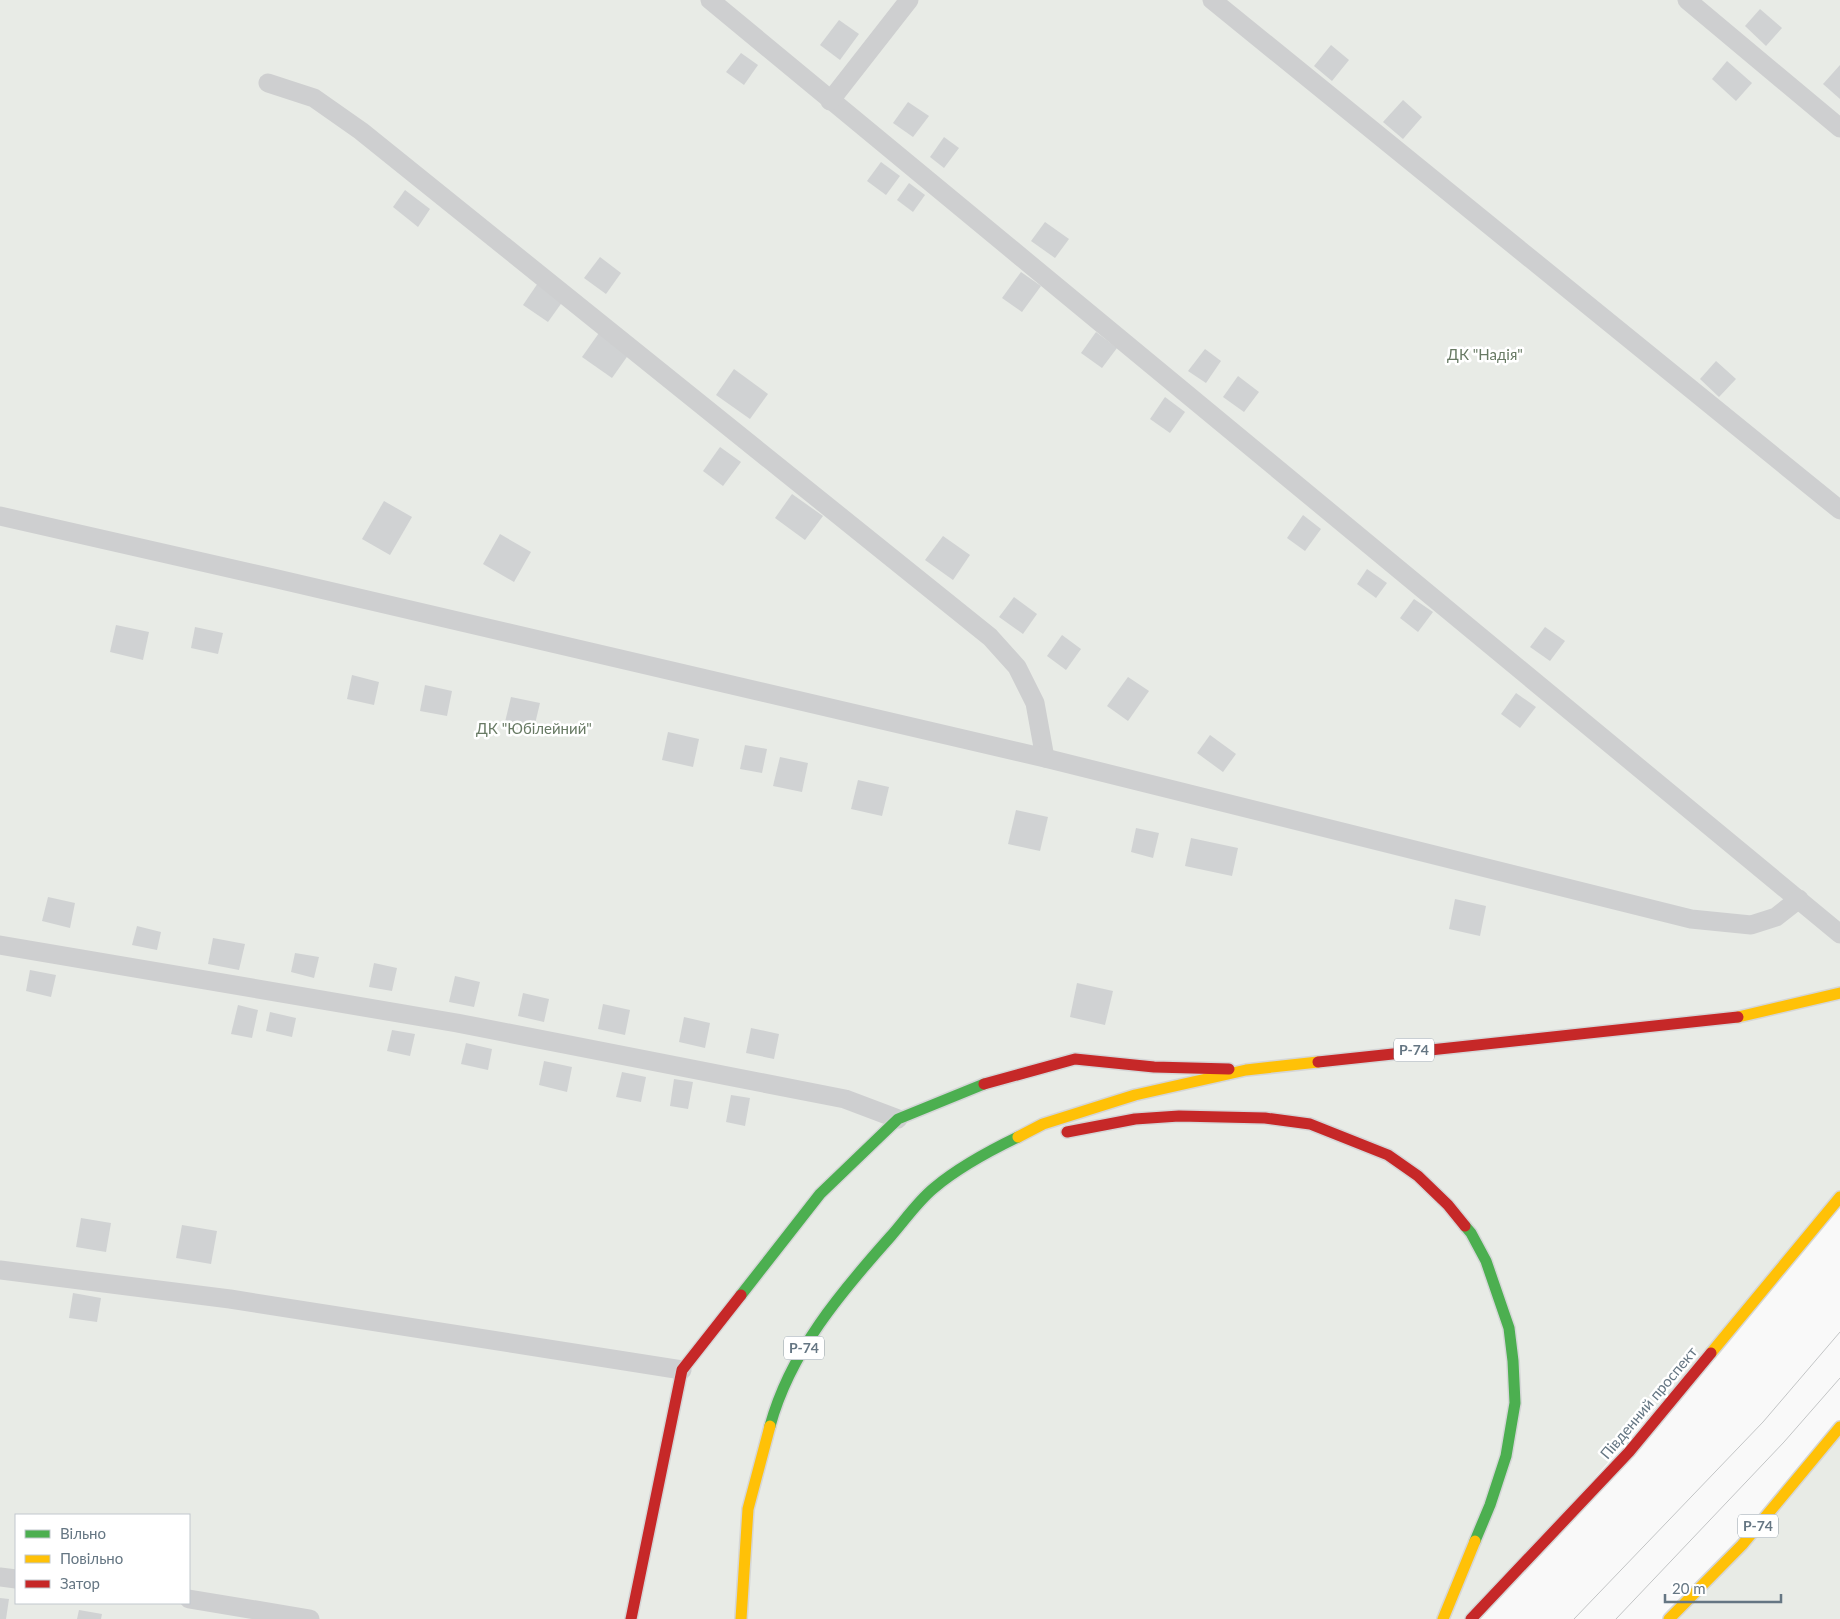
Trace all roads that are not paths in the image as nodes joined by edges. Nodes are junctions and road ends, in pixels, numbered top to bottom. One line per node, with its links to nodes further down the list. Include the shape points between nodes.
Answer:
1 (710, 0): 6 (lane)
2 (909, 0): 6 (lane)
3 (1212, 0): 8 (lane)
4 (1687, 0): 7 (lane)
5 (268, 83): 10 (lane, via 314,98 361,130 990,637 1017,667 1035,703)
6 (830, 101): 11 (lane)
7 (1840, 128)
8 (1840, 510)
9 (0, 516): 10 (lane)
10 (1045, 758): 11 (lane, via 1691,919 1752,925 1776,917)
11 (1799, 899): 12 (lane)
12 (1840, 934)
13 (0, 945): 16 (lane, via 477,1027 845,1098)
14 (1840, 993): 15 (main road, Р-74, via 1738,1017)
15 (1246, 1070): 16 (main road, via 1154,1067 1075,1059 993,1080); 17 (main road, Р-74, via 1100,1106 1043,1124)
16 (898, 1119): 20 (main road, via 820,1194)
17 (997, 1146): 27 (main road, Р-74, via 932,1189 852,1280 814,1331 792,1370 775,1408 748,1509); 28 (main road, via 1135,1119 1179,1116 1265,1118 1310,1124 1396,1160 1448,1205 1486,1261 1509,1328 1515,1403 1506,1456 1490,1505)
18 (1840, 1197): 29 (main road, Південний проспект, via 1628,1452)
19 (0, 1270): 20 (lane, via 230,1299)
20 (682, 1370): 26 (main road)
21 (1840, 1427): 30 (main road, Р-74, via 1742,1545)
22 (0, 1578): 23 (lane)
23 (15, 1579)
24 (190, 1599): 25 (lane)
25 (310, 1619)
26 (631, 1619)
27 (742, 1619)
28 (1443, 1619)
29 (1471, 1619)
30 (1669, 1619)

